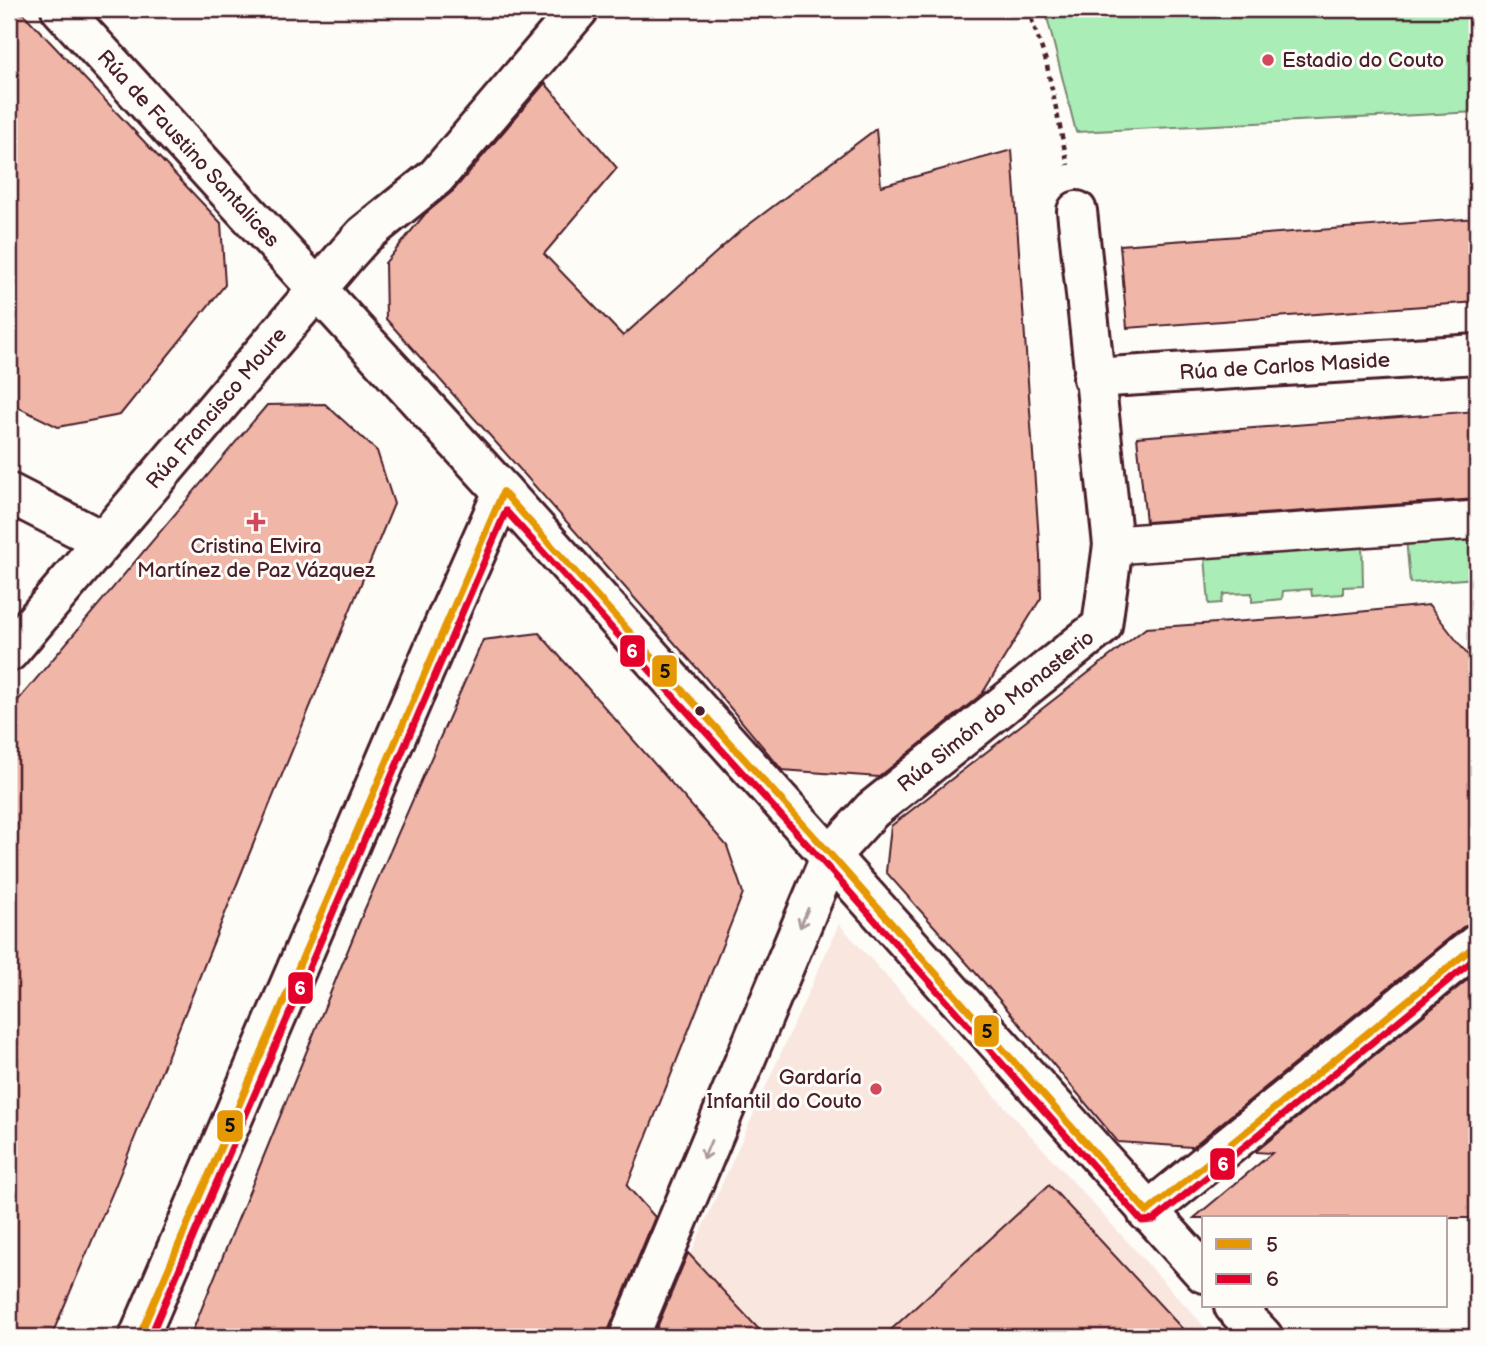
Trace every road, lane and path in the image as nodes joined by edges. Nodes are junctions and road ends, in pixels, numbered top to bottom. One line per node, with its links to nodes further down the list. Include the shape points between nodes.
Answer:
1 (61, 9): 5 (street, Rúa de Faustino Santalices)
2 (579, 9): 5 (street, Rúa Francisco Moure, via 436,177 364,235)
3 (1028, 9): 4 (path, via 1046,61)
4 (1077, 211): 7 (street, Rúa Simón do Monasterio)
5 (317, 288): 8 (street, Rúa de Faustino Santalices); 11 (street, Rúa Francisco Moure)
6 (1477, 354): 7 (street, Rúa de Carlos Maside)
7 (1093, 378): 12 (street, Rúa Simón do Monasterio)
8 (503, 492): 14 (street, Rúa de Faustino Santalices); 19 (street)
9 (9, 493): 11 (street)
10 (1477, 520): 12 (street)
11 (103, 541): 13 (street, Rúa Francisco Moure)
12 (1113, 545): 14 (street, Rúa Simón do Monasterio, via 1102,626 872,810)
13 (9, 652)
14 (831, 855): 16 (street, Rúa de Faustino Santalices); 20 (street, Rúa Simón do Monasterio, one-way to 20)
15 (1477, 944): 16 (street)
16 (1147, 1212): 17 (street, Rúa de Faustino Santalices)
17 (1202, 1271)
18 (1236, 1308): 21 (street)
19 (139, 1337)
20 (629, 1337)
21 (1263, 1337)

